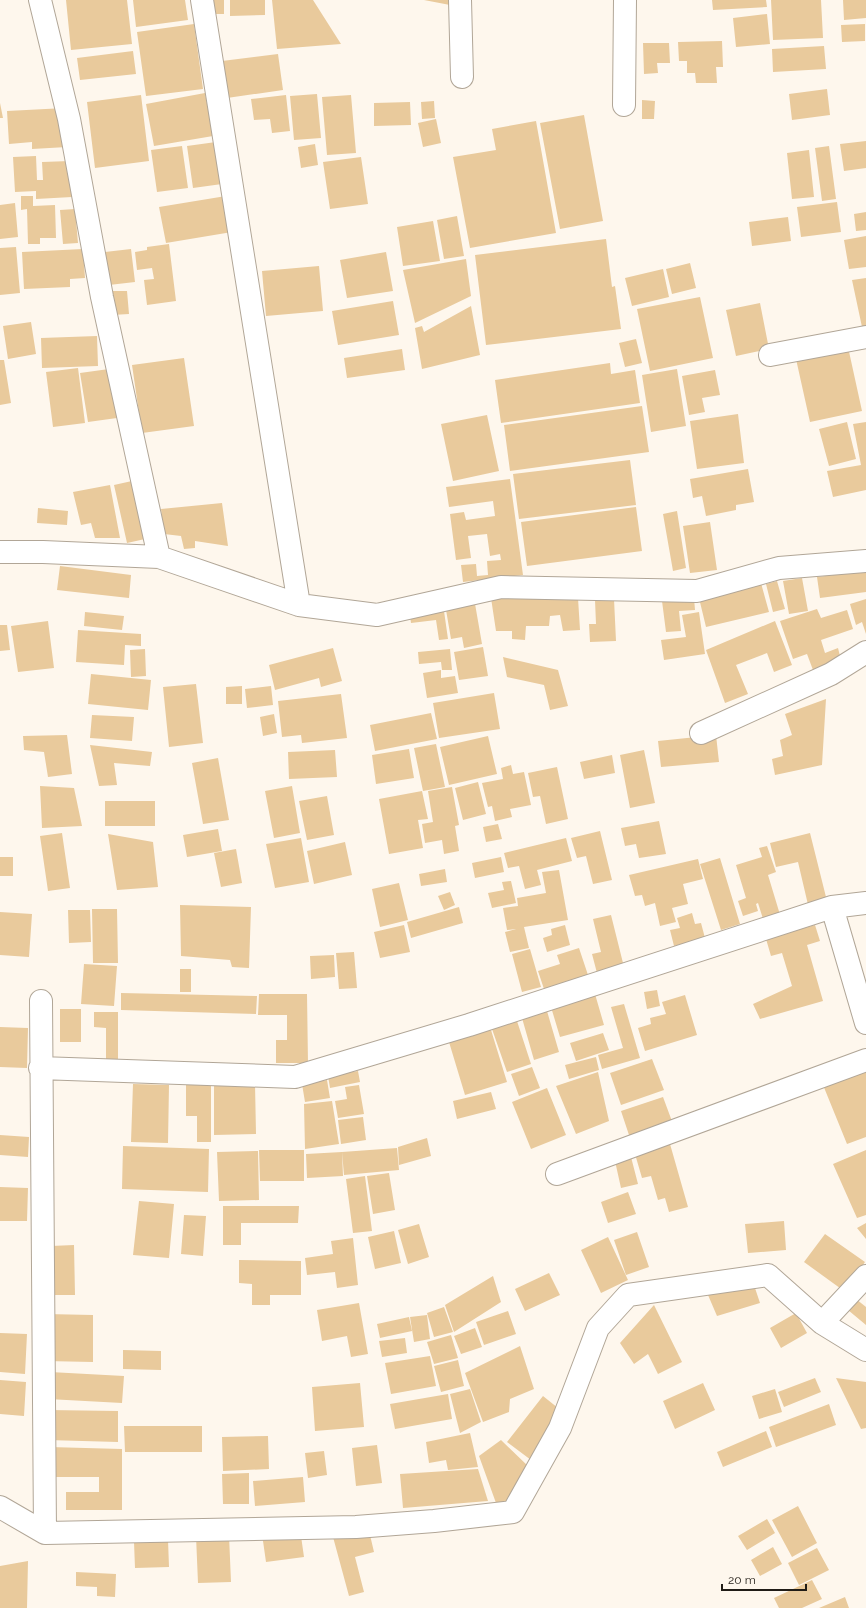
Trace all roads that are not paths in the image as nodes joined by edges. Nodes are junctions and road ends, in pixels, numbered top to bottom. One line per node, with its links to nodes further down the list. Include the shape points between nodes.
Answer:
1 (40, 0): 10 (street, via 69,119 102,297)
2 (202, 0): 12 (street)
3 (460, 0): 5 (street)
4 (625, 0): 6 (street)
5 (462, 77)
6 (624, 105)
7 (866, 337): 8 (street)
8 (770, 355)
9 (0, 552): 10 (street)
10 (159, 557): 12 (street)
11 (866, 561): 12 (street, via 779,568 697,591 501,587 377,615)
12 (299, 605)
13 (866, 652): 14 (street, via 831,674)
14 (701, 733)
15 (866, 902): 16 (street)
16 (832, 907): 18 (street); 20 (street, via 469,1025 294,1077)
17 (41, 1001): 20 (street)
18 (866, 1023)
19 (866, 1060): 21 (street)
20 (40, 1068): 26 (street)
21 (557, 1174)
22 (866, 1276): 23 (street)
23 (822, 1323): 24 (street); 26 (street, via 768,1275 628,1295 598,1328 560,1428 512,1512 356,1527)
24 (866, 1350)
25 (0, 1507): 26 (street)
26 (45, 1533)

